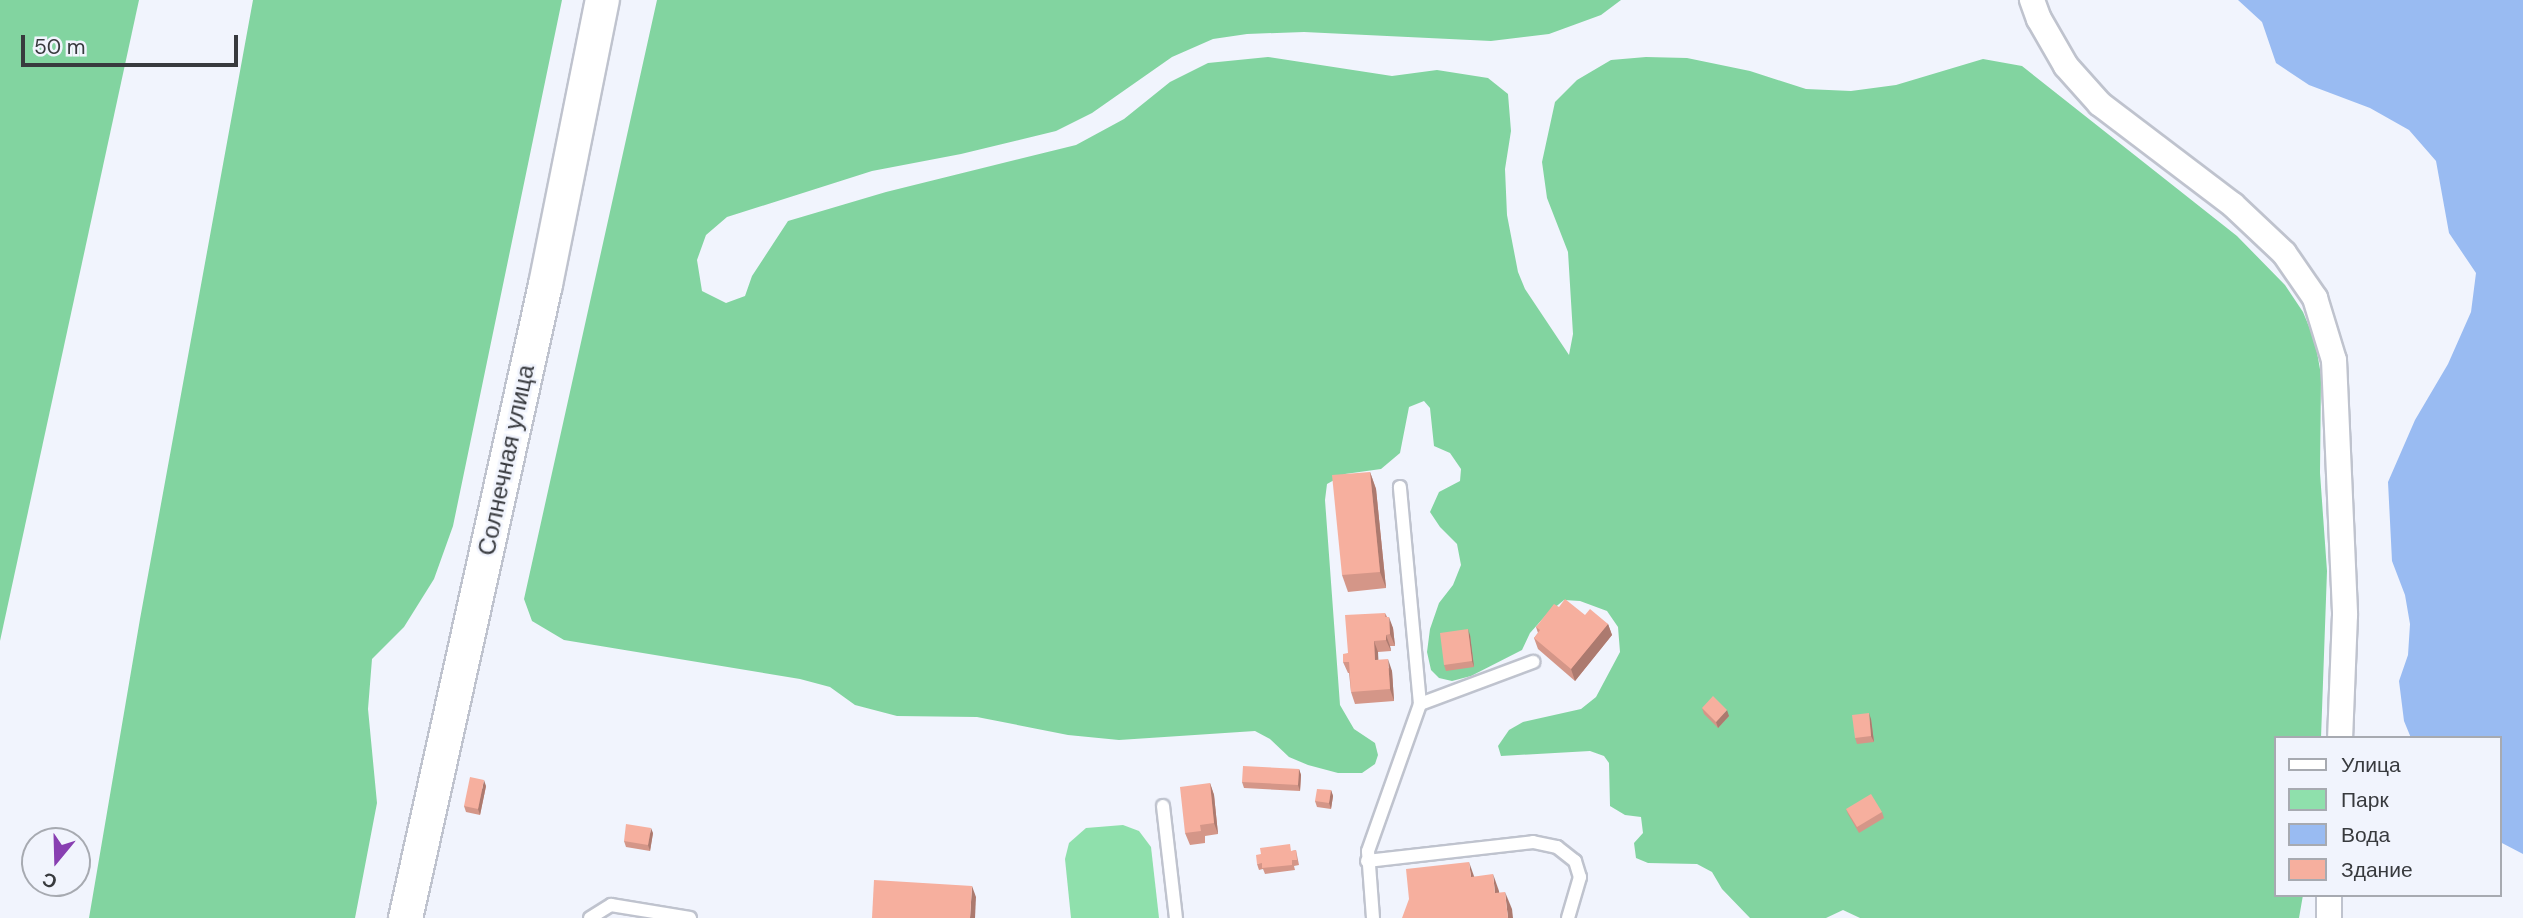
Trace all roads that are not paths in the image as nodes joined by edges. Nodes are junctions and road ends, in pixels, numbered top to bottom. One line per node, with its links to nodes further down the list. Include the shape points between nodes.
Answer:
1 (602, 0): 10 (street, Солнечная улица, via 545,284)
2 (2032, 0): 6 (street, via 2066,66 2100,104 2233,205 2284,253 2315,298 2334,360 2345,615)
3 (1400, 486): 5 (lane)
4 (1533, 662): 5 (lane)
5 (1420, 704): 8 (lane)
6 (2340, 736)
7 (1163, 806): 13 (lane)
8 (1367, 860): 14 (lane); 15 (lane, via 1533,842 1557,847 1575,861 1580,877)
9 (2329, 897): 16 (street)
10 (405, 918)
11 (590, 918): 12 (lane, via 611,905)
12 (690, 918)
13 (1176, 918)
14 (1373, 918)
15 (1568, 918)
16 (2329, 918)

